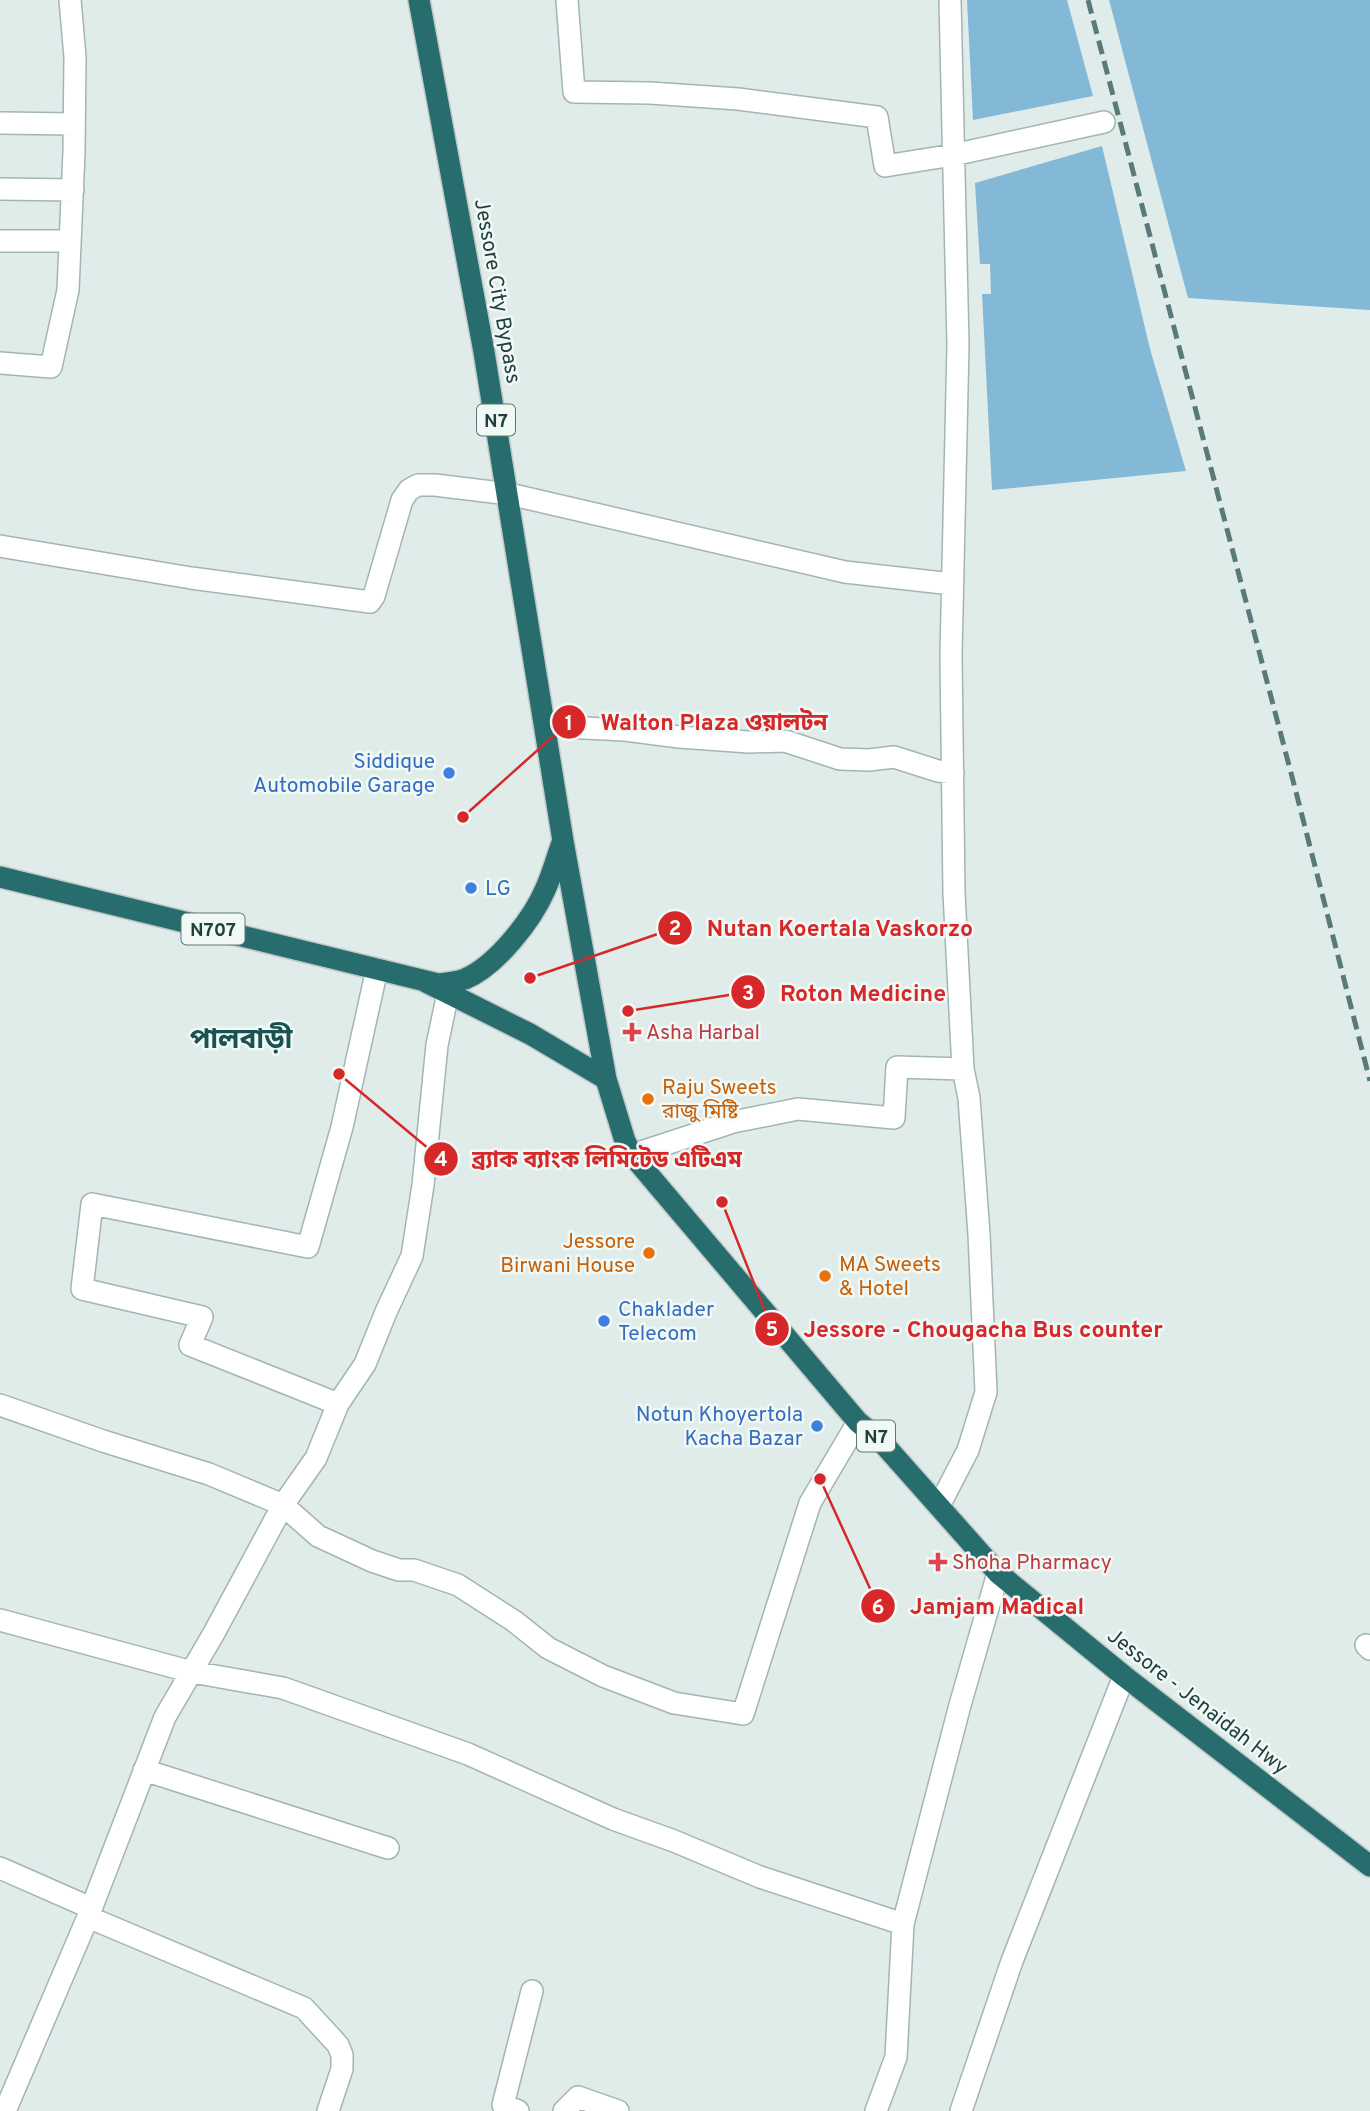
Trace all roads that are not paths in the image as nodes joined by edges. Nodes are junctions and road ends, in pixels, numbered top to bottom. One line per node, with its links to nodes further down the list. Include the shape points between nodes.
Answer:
1 (70, 0): 7 (street)
2 (419, 0): 14 (highway, Jessore City Bypass / N7)
3 (567, 0): 8 (street, via 574,92 738,99 877,117 885,166)
4 (950, 0): 8 (street)
5 (1104, 122): 8 (street)
6 (0, 123): 7 (street)
7 (74, 124): 10 (street)
8 (953, 155): 16 (street, via 958,345)
9 (0, 189): 10 (street)
10 (73, 190): 12 (street)
11 (0, 241): 12 (street)
12 (70, 241): 13 (street, via 68,290 51,366)
13 (0, 363)
14 (509, 494): 15 (street, via 435,485 409,490 370,602); 16 (street, via 845,572); 17 (highway, Jessore City Bypass / N7)
15 (0, 546)
16 (953, 584): 18 (street)
17 (544, 726): 18 (street, via 785,741 839,759 894,757); 19 (highway, Jessore City Bypass / N7)
18 (953, 773): 24 (street)
19 (563, 841): 22 (highway, N7, via 537,906 487,966 465,979); 25 (highway, N7)
20 (0, 877): 21 (highway, N707)
21 (377, 969): 22 (highway, N707); 27 (street, via 342,1127 308,1247 92,1204 82,1289 202,1317 190,1345)
22 (426, 982): 23 (highway)
23 (448, 993): 25 (highway); 27 (street, via 437,1045 412,1256 365,1364)
24 (963, 1069): 26 (street, via 897,1067 894,1118 798,1109 733,1122); 31 (street, via 979,1234 986,1392 968,1450)
25 (606, 1079): 26 (highway, Jessore - Jenaidah Hwy / N7)
26 (632, 1155): 29 (highway, Jessore - Jenaidah Hwy / N7)
27 (338, 1404): 30 (street, via 316,1458)
28 (0, 1405): 30 (street, via 209,1474)
29 (858, 1422): 30 (street, via 810,1503 743,1714 674,1703 603,1676 548,1648 458,1585 414,1570 399,1570 340,1546 317,1535); 31 (highway, Jessore - Jenaidah Hwy / N7)
30 (283, 1505): 34 (street)
31 (939, 1506): 32 (highway, Jessore - Jenaidah Hwy / N7)
32 (998, 1573): 35 (highway, Jessore - Jenaidah Hwy / N7); 41 (street)
33 (0, 1620): 34 (street)
34 (192, 1672): 36 (street, via 165,1717); 41 (street, via 283,1688 468,1754 613,1819 760,1877)
35 (1124, 1676): 38 (highway, Jessore - Jenaidah Hwy / N7); 49 (street, via 1012,1961)
36 (144, 1769): 37 (street); 40 (street)
37 (388, 1848)
38 (1370, 1866)
39 (0, 1868): 40 (street)
40 (90, 1913): 43 (street); 44 (street, via 304,2007 342,2055)
41 (903, 1924): 48 (street, via 896,2057)
42 (532, 1991): 45 (street, via 503,2105)
43 (5, 2111)
44 (328, 2111)
45 (519, 2111)
46 (564, 2111): 47 (street, via 578,2097)
47 (618, 2111)
48 (876, 2111)
49 (961, 2111)

